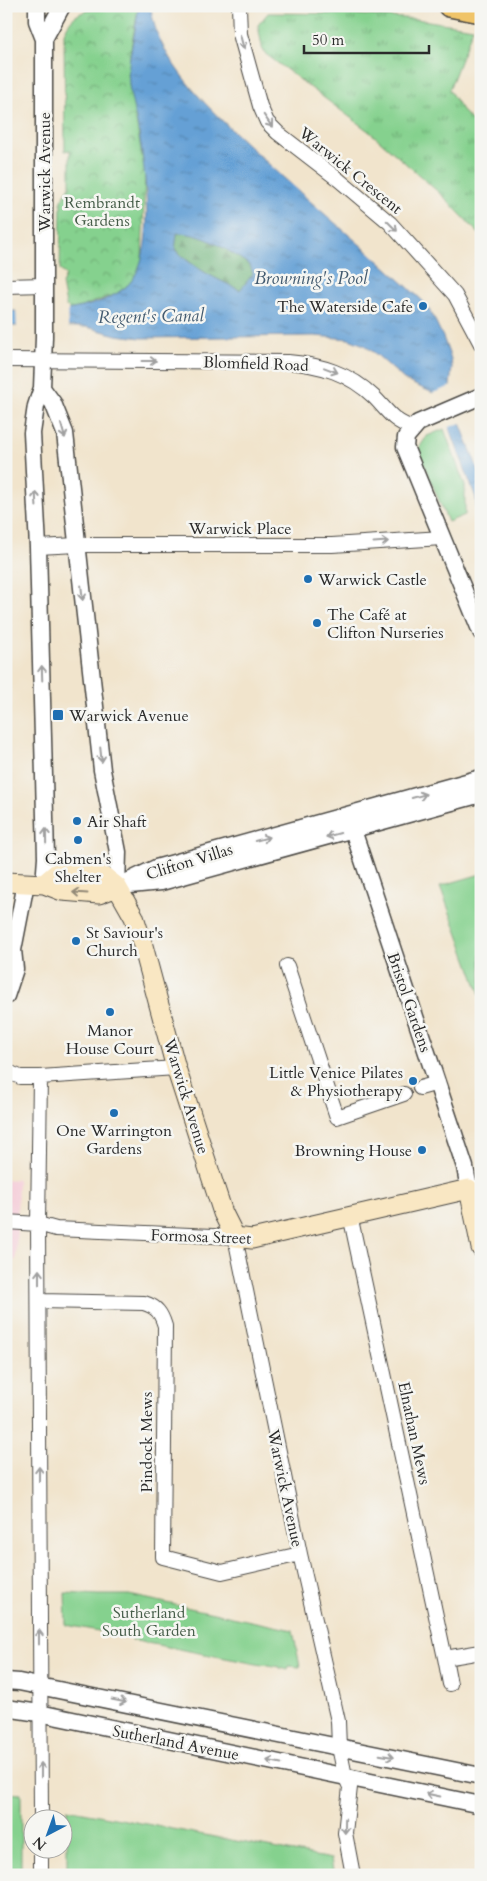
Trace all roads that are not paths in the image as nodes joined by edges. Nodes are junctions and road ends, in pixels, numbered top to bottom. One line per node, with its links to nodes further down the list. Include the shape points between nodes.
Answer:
1 (38, 6): 6 (street, Warwick Avenue, via 37,21)
2 (62, 6): 6 (street, Warwick Avenue)
3 (239, 6): 9 (street, Warwick Crescent, one-way to 9, via 240,34 267,122 390,223 455,295)
4 (449, 6): 5 (main road)
5 (481, 12)
6 (44, 39): 7 (street, Warwick Avenue)
7 (45, 285): 8 (street); 11 (street, Warwick Avenue)
8 (6, 286)
9 (481, 344)
10 (6, 360): 11 (street, Blomfield Road)
11 (43, 360): 12 (street); 14 (street, Blomfield Road, one-way to 14, via 288,362 320,366 363,387 395,420)
12 (42, 388): 16 (street, one-way to 16, via 53,403 65,432); 17 (street, one-way to 12, via 32,433)
13 (474, 400): 14 (street, via 433,416)
14 (413, 428): 15 (street, via 406,437 405,447)
15 (442, 538): 16 (street, Warwick Place, one-way to 15, via 332,545); 18 (street)
16 (77, 545): 17 (street, Warwick Place); 24 (street, one-way to 24, via 102,770 118,852)
17 (38, 547): 23 (street, one-way to 17, via 46,848)
18 (481, 632)
19 (481, 778): 21 (street, Clifton Villas, one-way to 19)
20 (481, 794): 21 (street, Clifton Villas)
21 (350, 822): 24 (street, Clifton Villas, via 161,882); 30 (street, Bristol Gardens)
22 (6, 882): 23 (main road)
23 (35, 884): 24 (main road, via 62,891 99,894); 26 (street, via 13,950 15,970)
24 (117, 887): 27 (main road, Warwick Avenue, via 134,917)
25 (287, 966): 32 (street, via 337,1117)
26 (6, 996)
27 (176, 1068): 29 (street); 37 (main road, Warwick Avenue, via 223,1214)
28 (6, 1071): 29 (street)
29 (40, 1077): 36 (street)
30 (438, 1082): 31 (street); 33 (street, Bristol Gardens, via 465,1167)
31 (420, 1088)
32 (404, 1094)
33 (475, 1188): 34 (main road, Formosa Street); 38 (main road)
34 (350, 1215): 37 (main road, Formosa Street, via 252,1239); 42 (street, Elnathan Mews)
35 (6, 1222): 36 (street, Formosa Street)
36 (38, 1224): 37 (street, Formosa Street, via 56,1230); 39 (street, one-way to 36)
37 (235, 1237): 40 (street, Warwick Avenue)
38 (481, 1248)
39 (39, 1301): 40 (street, Pindock Mews, via 144,1304 153,1306 162,1316 165,1326 163,1557 222,1572); 45 (street, one-way to 39)
40 (300, 1554): 48 (street, Warwick Avenue, via 338,1722)
41 (481, 1652): 42 (street)
42 (445, 1658): 44 (street, Elnathan Mews)
43 (6, 1681): 45 (street, Sutherland Avenue)
44 (450, 1684)
45 (40, 1686): 47 (street); 48 (street, Sutherland Avenue, one-way to 48)
46 (6, 1708): 47 (street, Sutherland Avenue)
47 (39, 1713): 49 (street, Sutherland Avenue, one-way to 47); 52 (street, one-way to 47)
48 (339, 1748): 49 (street); 50 (street, Sutherland Avenue, one-way to 50)
49 (345, 1776): 51 (street, Sutherland Avenue, one-way to 49); 55 (street, one-way to 55, via 350,1787 345,1833)
50 (481, 1776)
51 (481, 1805)
52 (41, 1808)
53 (41, 1858): 54 (street)
54 (41, 1875)
55 (353, 1875)

